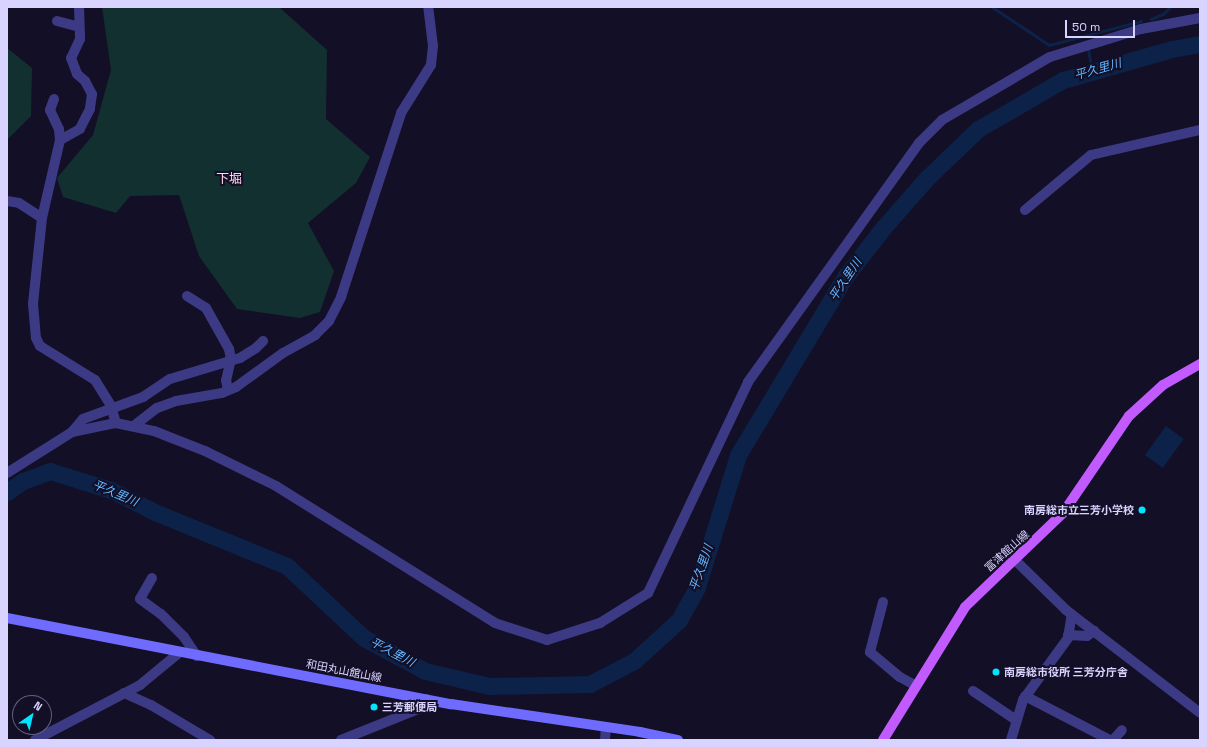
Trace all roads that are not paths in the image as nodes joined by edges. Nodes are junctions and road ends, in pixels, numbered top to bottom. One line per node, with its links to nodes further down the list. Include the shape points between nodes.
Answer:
1 (79, 7): 5 (street)
2 (428, 7): 16 (street, via 433,46 431,65 401,113 341,297 330,322 316,335 283,353)
3 (1200, 18): 19 (street, via 1141,29 1050,57 942,120 919,142 748,382 648,593 600,623 547,640 495,623 276,486 205,451)
4 (56, 21): 5 (street)
5 (79, 27): 8 (street, via 80,39 72,58 77,74 85,81 92,94 90,109 80,130)
6 (54, 99): 8 (street, via 50,110 59,128)
7 (1200, 130): 10 (street, via 1091,155)
8 (60, 140): 11 (street)
9 (7, 201): 11 (street, via 19,203)
10 (1025, 210)
11 (42, 218): 17 (street, via 33,304 36,338 40,346 95,380)
12 (187, 296): 14 (street, via 206,308 229,349)
13 (263, 341): 14 (street, via 240,358)
14 (231, 359): 16 (street, via 226,380); 17 (street, via 170,379 143,397)
15 (1200, 364): 22 (main road, 富津館山線, via 1162,385 1129,416 1063,513)
16 (228, 390): 19 (street, via 157,408)
17 (112, 409): 18 (street); 20 (street, via 79,422)
18 (116, 424): 19 (street); 20 (street)
19 (135, 425)
20 (72, 432): 21 (street)
21 (7, 473)
22 (1015, 560): 25 (street); 31 (main road, 富津館山線, via 965,607)
23 (152, 578): 30 (street, via 140,600 161,614 184,636)
24 (883, 602): 31 (street, via 870,652 900,677)
25 (1072, 614): 27 (street); 28 (street)
26 (7, 618): 29 (main road, 和田丸山館山線)
27 (1094, 631): 28 (street, via 1087,636); 36 (street)
28 (1068, 635): 34 (street)
29 (180, 652): 30 (main road, 和田丸山館山線); 33 (street, via 140,685)
30 (197, 656): 35 (main road, 和田丸山館山線)
31 (916, 686): 45 (main road, 富津館山線)
32 (973, 691): 37 (street)
33 (124, 693): 40 (street); 41 (street, via 151,705)
34 (1026, 696): 37 (street); 47 (street)
35 (427, 699): 38 (main road, 和田丸山館山線); 42 (street, via 418,709)
36 (1200, 713)
37 (1016, 720): 46 (street)
38 (606, 727): 43 (street); 44 (main road, 和田丸山館山線)
39 (1122, 730): 47 (street)
40 (35, 740)
41 (210, 740)
42 (341, 740)
43 (605, 740)
44 (678, 740)
45 (883, 740)
46 (1011, 740)
47 (1111, 740)

